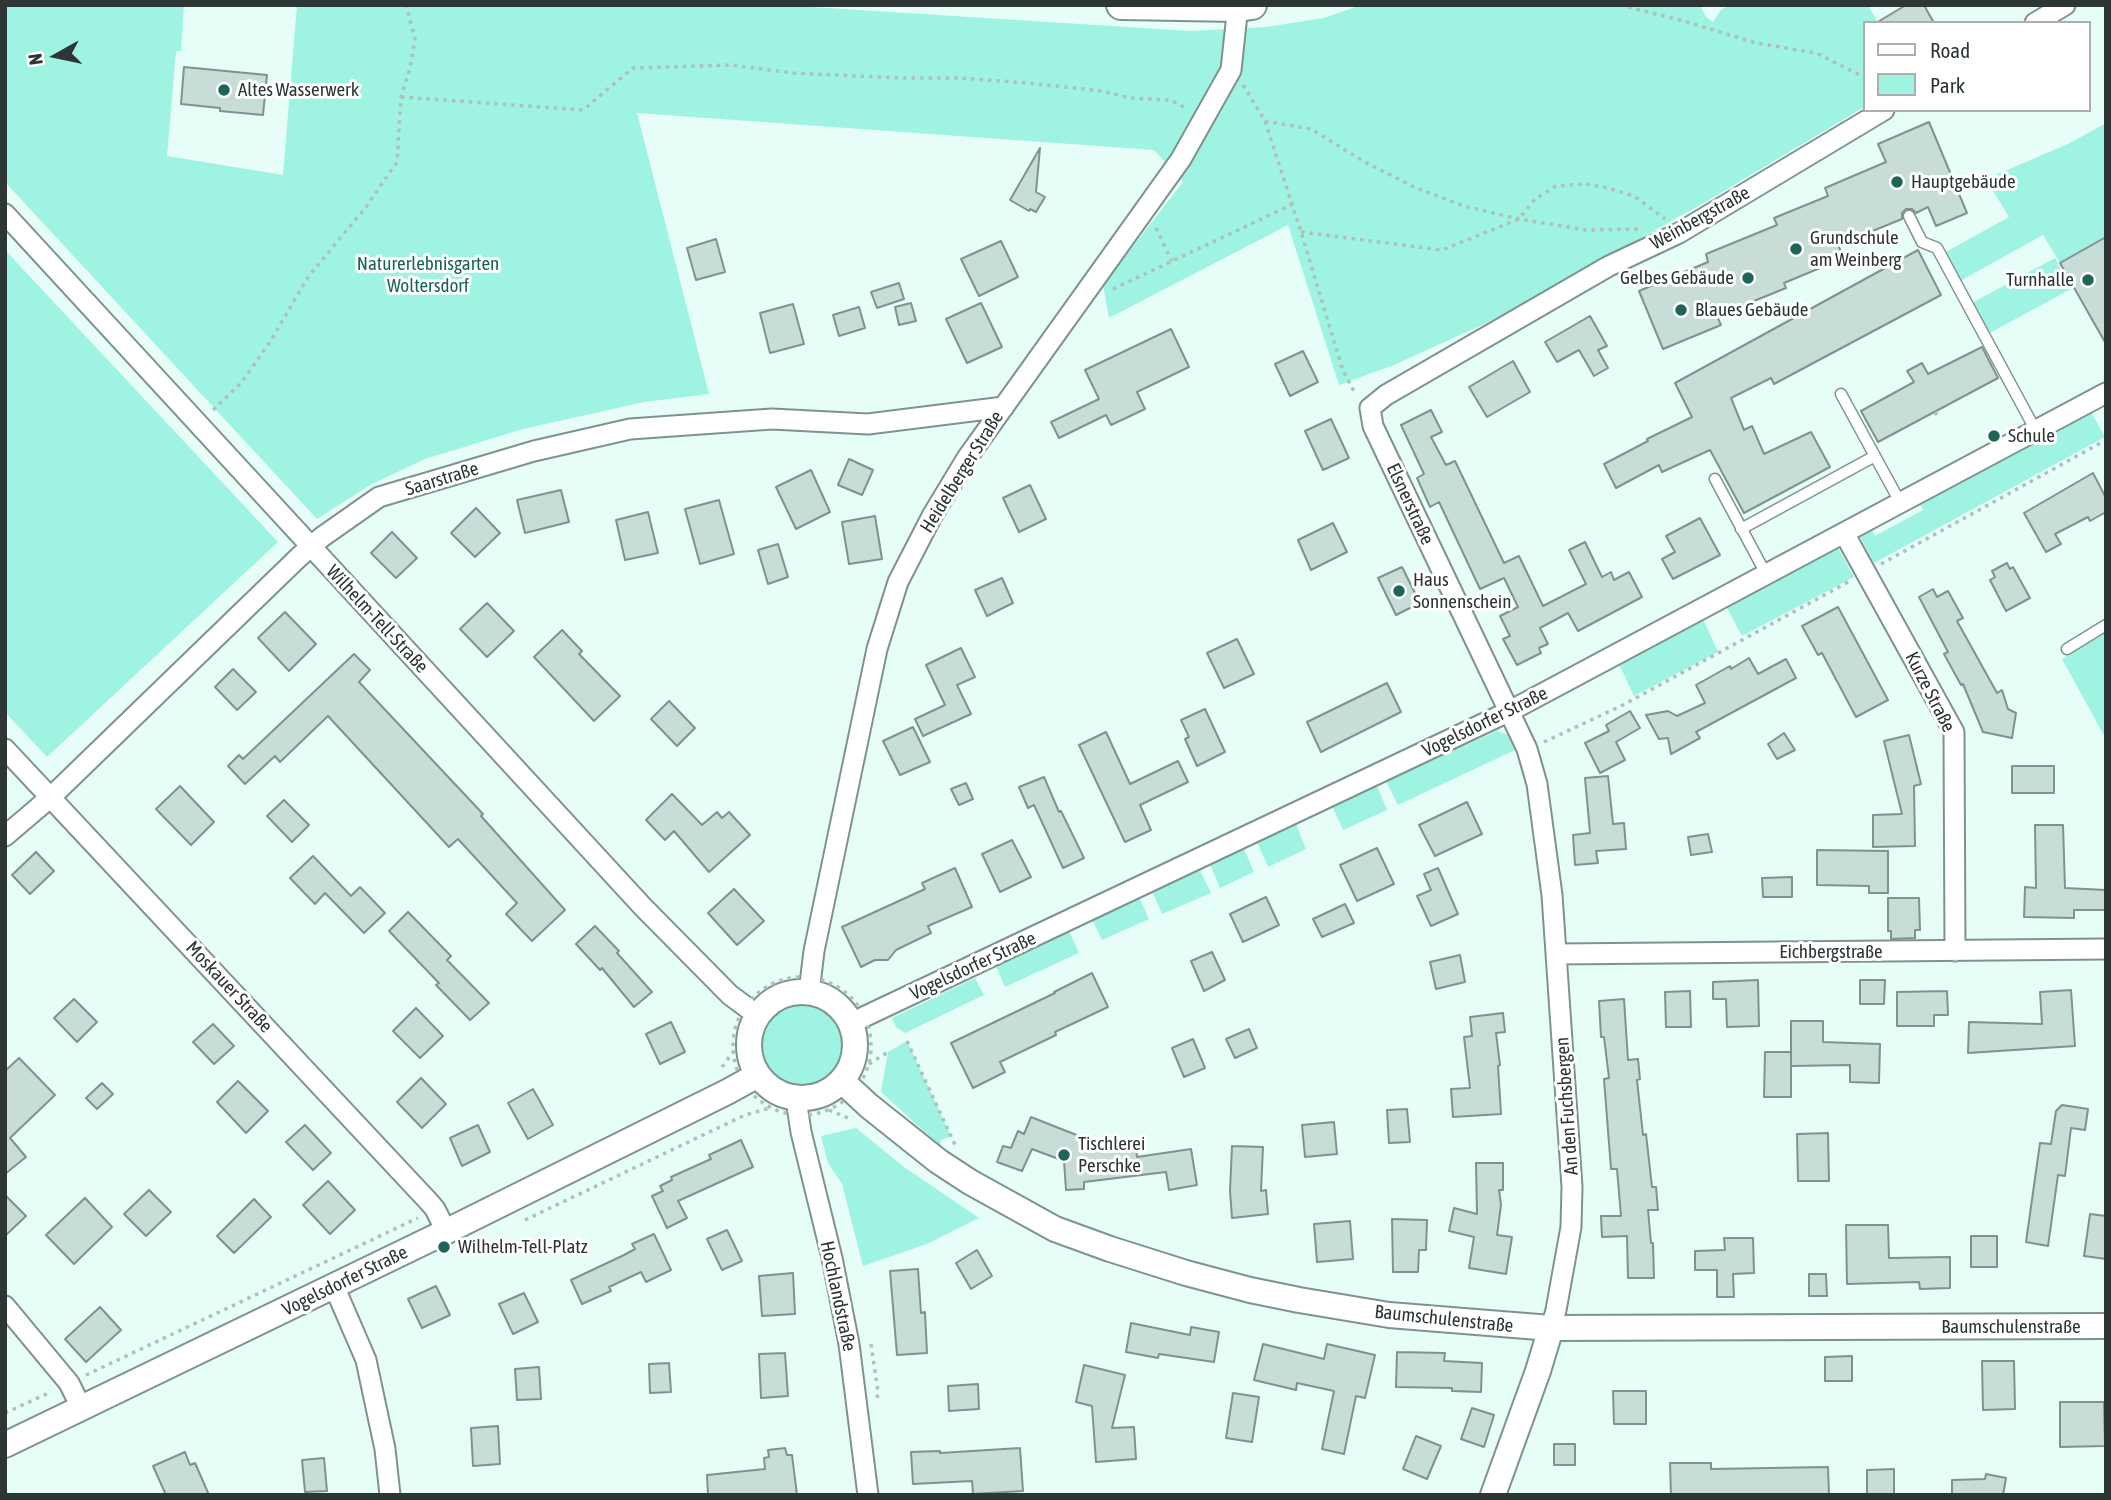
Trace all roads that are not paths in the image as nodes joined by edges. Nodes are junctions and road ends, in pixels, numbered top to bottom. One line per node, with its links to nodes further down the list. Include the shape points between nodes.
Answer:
1 (1122, 5): 3 (main road)
2 (2065, 5): 4 (street)
3 (1243, 6): 10 (street, Heidelberger Straße, via 1231,70 1181,159)
4 (2038, 21)
5 (1881, 112): 11 (street, Weinbergstraße, via 1385,395)
6 (5, 214): 18 (street, Wilhelm-Tell-Straße)
7 (1909, 216): 12 (lane, via 1922,242 1937,248)
8 (2106, 393): 12 (street, Vogelsdorfer Straße)
9 (1842, 394): 13 (lane)
10 (1004, 407): 18 (street, Saarstraße, via 868,424 772,419 630,429 534,451 379,497); 29 (street, Heidelberger Straße, via 967,458 898,582 877,649)
11 (1370, 408): 22 (street, Elsnerstraße, via 1373,426)
12 (2036, 431): 15 (street, Vogelsdorfer Straße)
13 (1875, 456): 15 (lane); 16 (lane)
14 (1715, 479): 16 (lane)
15 (1900, 502): 17 (street, Vogelsdorfer Straße)
16 (1741, 529): 19 (lane)
17 (1844, 533): 19 (street, Vogelsdorfer Straße); 27 (street, Kurze Straße, via 1954,732)
18 (311, 547): 24 (street, Saarstraße); 30 (street, Wilhelm-Tell-Straße, via 643,907 730,995)
19 (1766, 574): 22 (street, Vogelsdorfer Straße)
20 (2106, 625): 21 (lane)
21 (2067, 649)
22 (1510, 711): 28 (street, An den Fuchsbergen, via 1537,784); 31 (street, Vogelsdorfer Straße)
23 (5, 749): 24 (street, Moskauer Straße)
24 (52, 796): 25 (street, Saarstraße); 35 (street, Moskauer Straße)
25 (5, 836)
26 (2106, 949): 27 (street, Eichbergstraße)
27 (1955, 951): 28 (street, Eichbergstraße)
28 (1557, 954): 39 (street, An den Fuchsbergen, via 1572,1187 1571,1227)
29 (810, 985): 30 (street); 31 (street)
30 (752, 1011): 32 (street)
31 (858, 1020): 33 (street)
32 (751, 1079): 34 (street); 35 (street, Vogelsdorfer Straße)
33 (848, 1086): 34 (street); 39 (street, Baumschulenstraße, via 970,1182 1055,1229 1110,1249 1299,1300 1389,1315)
34 (797, 1107): 43 (street, Hochlandstraße, via 849,1344)
35 (441, 1220): 36 (street, Vogelsdorfer Straße)
36 (334, 1286): 40 (street, Vogelsdorfer Straße); 42 (street, via 366,1360)
37 (5, 1306): 40 (street, via 69,1383)
38 (2106, 1326): 39 (street, Baumschulenstraße)
39 (1551, 1328): 44 (street, An den Fuchsbergen)
40 (82, 1409): 41 (street, Vogelsdorfer Straße)
41 (5, 1446)
42 (390, 1495)
43 (868, 1495)
44 (1493, 1495)

